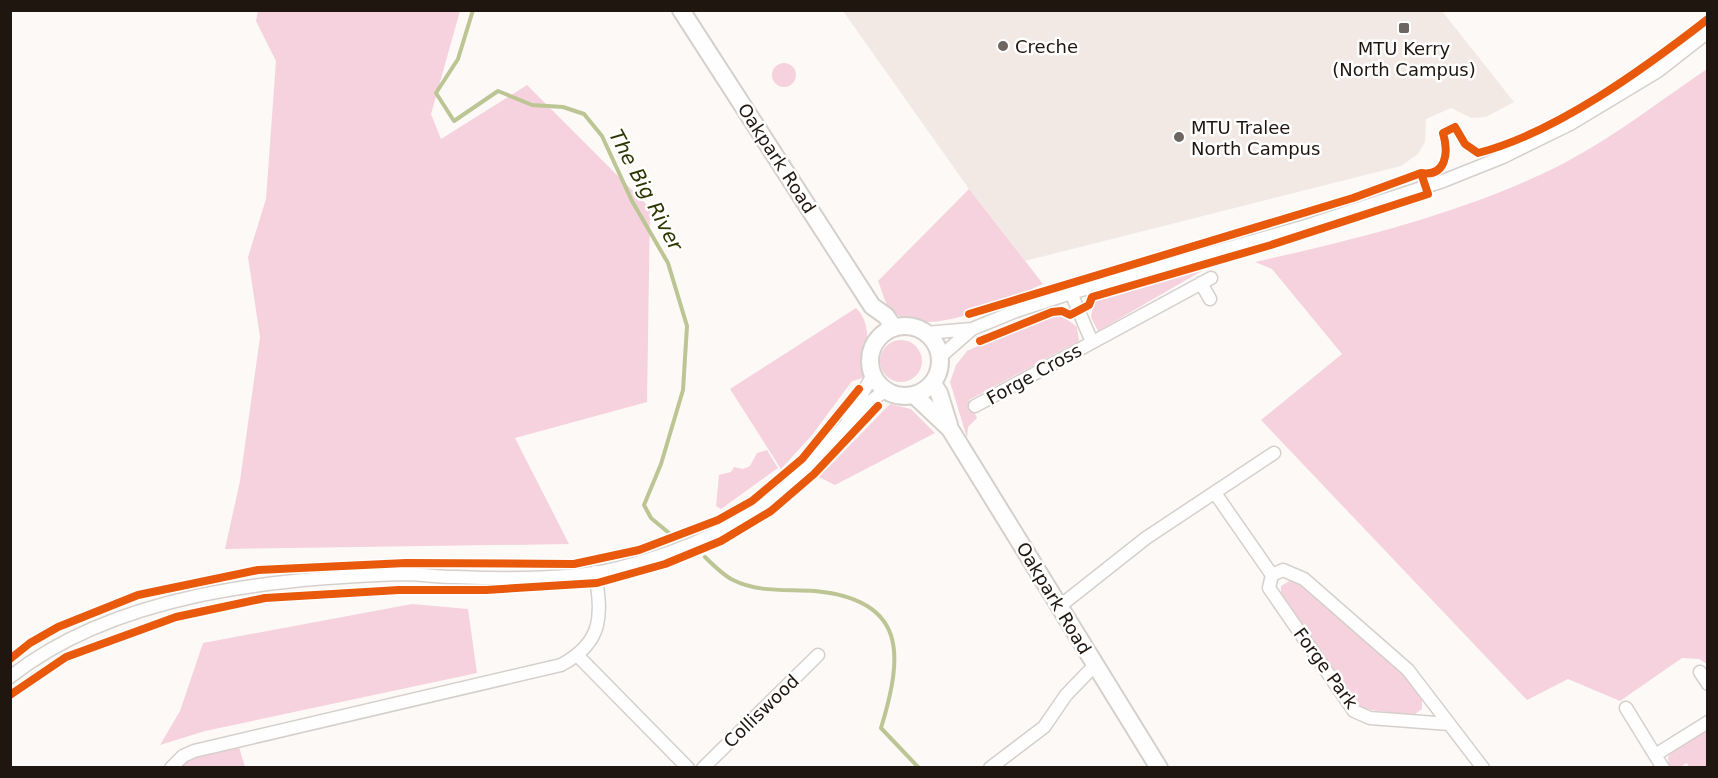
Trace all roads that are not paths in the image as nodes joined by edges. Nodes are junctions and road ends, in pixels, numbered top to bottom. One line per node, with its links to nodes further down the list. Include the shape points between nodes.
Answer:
1 (681, 10): 5 (main road, Oakpark Road)
2 (1707, 32): 3 (street, via 1616,98 1503,157 1306,226)
3 (1071, 293): 7 (street); 10 (street, Forge Cross)
4 (1210, 299): 10 (street, Forge Cross, via 1206,281)
5 (872, 306): 6 (main road); 9 (main road)
6 (894, 328): 8 (main road, via 909,327); 9 (main road)
7 (972, 329): 8 (street); 11 (street)
8 (926, 333): 11 (main road)
9 (876, 341): 12 (main road, via 870,362)
10 (1092, 342): 16 (street, Forge Cross)
11 (940, 357): 13 (main road)
12 (873, 375): 14 (main road); 17 (street)
13 (933, 384): 15 (main road); 18 (main road)
14 (885, 391): 15 (main road); 17 (street)
15 (914, 395): 18 (main road)
16 (975, 406)
17 (843, 427): 21 (street, via 798,476 739,520 695,543)
18 (950, 429): 23 (main road, Oakpark Road)
19 (1274, 453): 20 (street)
20 (1215, 493): 22 (street, Forge Park); 23 (street, via 1146,538)
21 (595, 572): 24 (street, via 598,625); 28 (street, via 504,578 405,574 251,587 189,598 100,626 38,656)
22 (1272, 575): 32 (street, via 1283,570 1304,579 1408,670); 32 (street, Forge Park, via 1269,588 1354,711 1370,718)
23 (1060, 606): 26 (main road, Oakpark Road)
24 (577, 655): 35 (street, via 561,665 194,751); 36 (street)
25 (818, 655): 37 (street, Colliswood)
26 (1095, 665): 34 (street, via 1065,695 1044,728); 38 (main road, Oakpark Road)
27 (1700, 672): 29 (street)
28 (10, 677)
29 (1707, 684)
30 (1626, 708): 33 (street)
31 (1707, 722): 33 (street)
32 (1449, 724): 39 (street)
33 (1655, 754): 40 (street)
34 (994, 767)
35 (171, 768)
36 (688, 768)
37 (703, 768)
38 (1159, 768)
39 (1483, 768)
40 (1663, 768)

